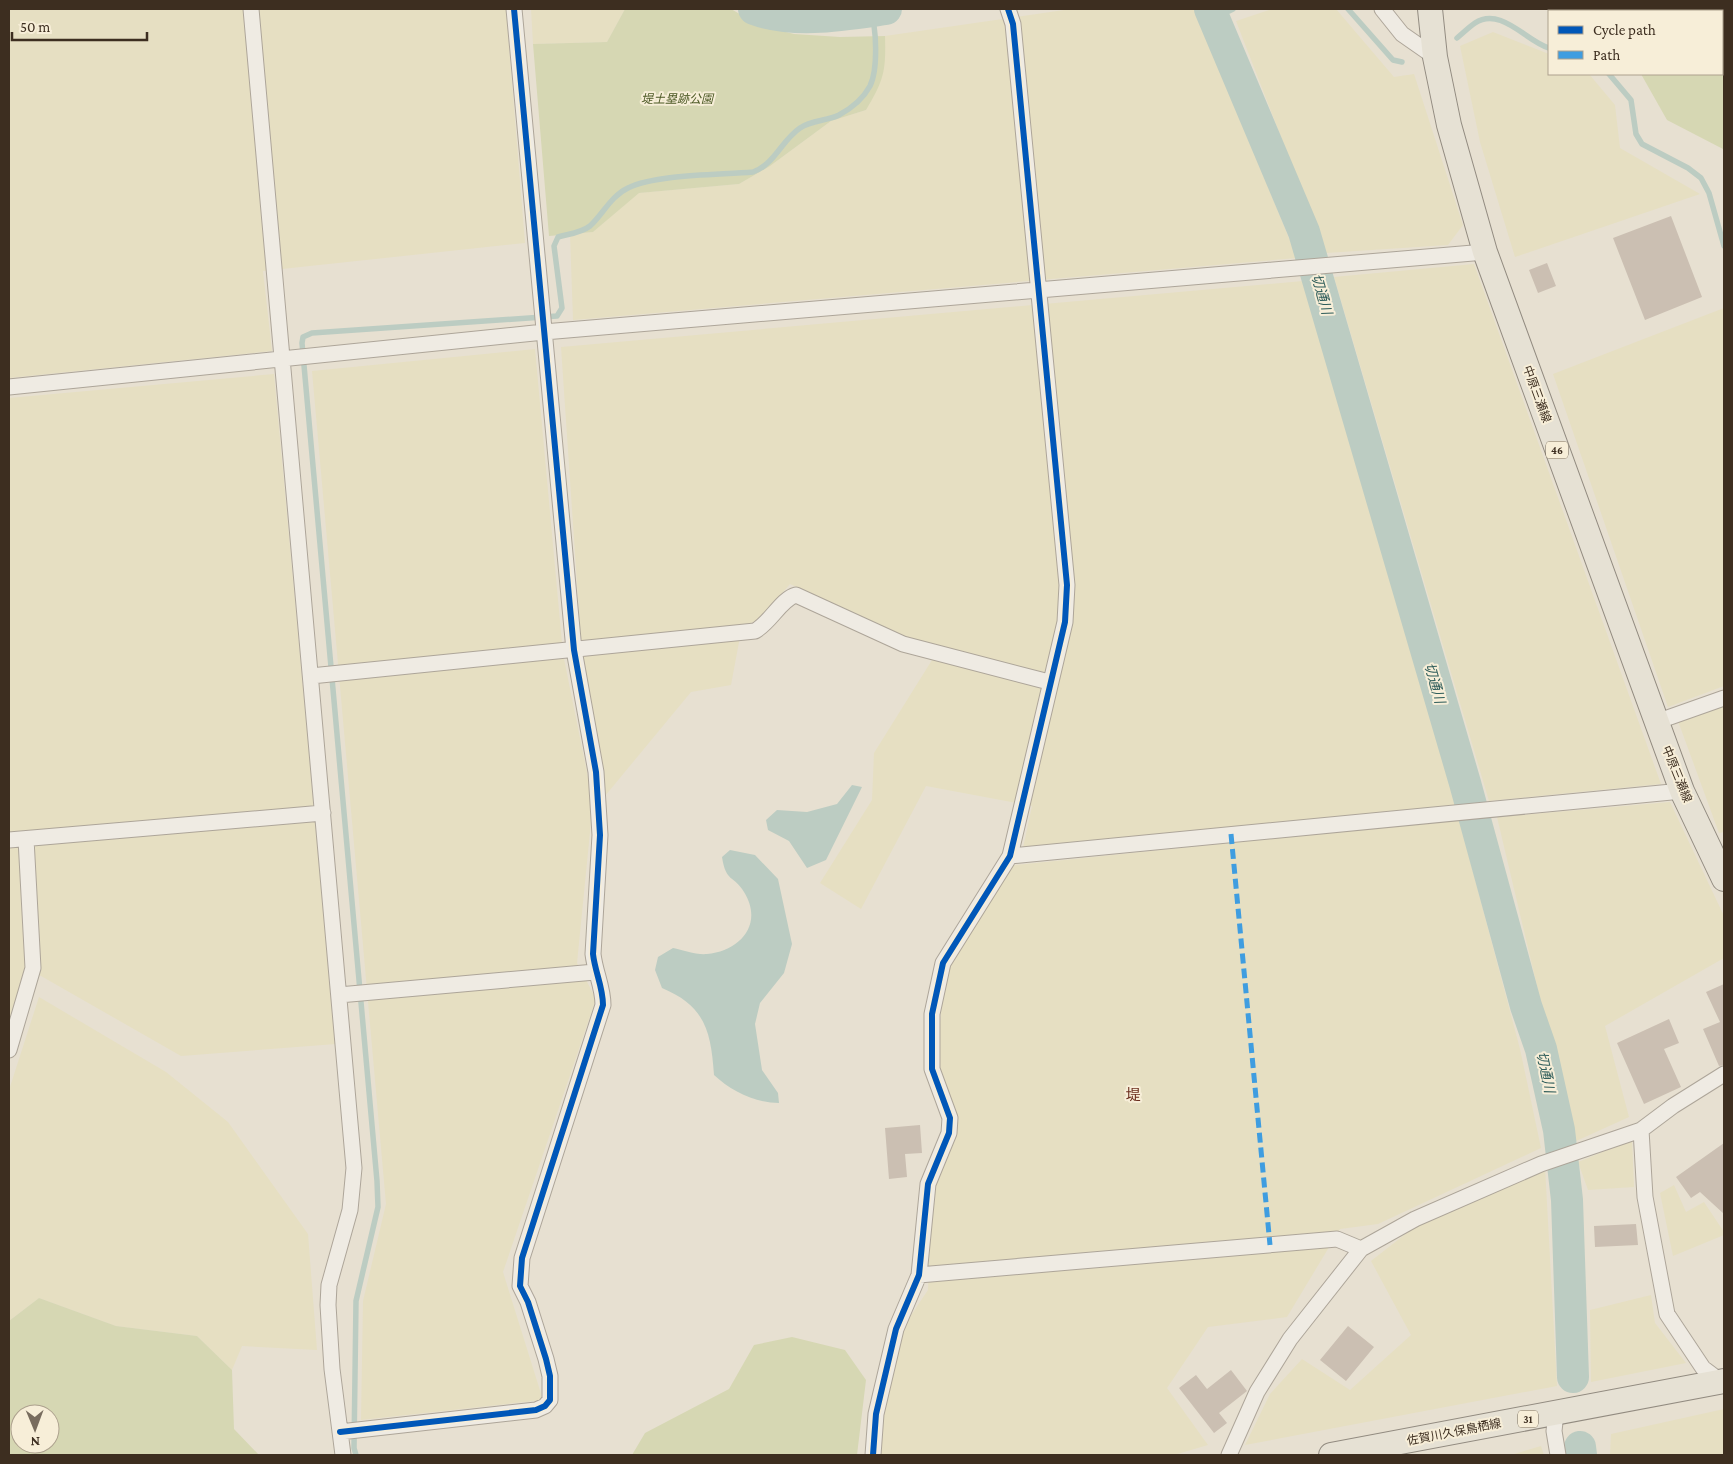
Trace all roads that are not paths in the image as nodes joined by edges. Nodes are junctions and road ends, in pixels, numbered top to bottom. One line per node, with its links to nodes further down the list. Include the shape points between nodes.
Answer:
1 (251, 9): 10 (street)
2 (514, 9): 9 (street)
3 (1008, 9): 8 (street, via 1013,24)
4 (1382, 9): 6 (street, via 1402,34)
5 (1430, 9): 6 (main road, 中原三瀬線 / 46)
6 (1435, 56): 7 (main road, 中原三瀬線 / 46, via 1448,125)
7 (1485, 252): 8 (street); 16 (main road, 中原三瀬線 / 46)
8 (1038, 291): 9 (street); 14 (street, via 1067,585 1065,622)
9 (544, 332): 10 (street); 12 (street)
10 (282, 359): 11 (street); 13 (street)
11 (9, 387)
12 (574, 650): 13 (street); 14 (street, via 755,631 766,625 789,597 796,595 902,644); 23 (street, via 599,803 600,835 593,923)
13 (310, 676): 18 (street)
14 (1050, 682): 21 (street)
15 (1724, 698): 16 (street)
16 (1656, 722): 17 (main road, 中原三瀬線 / 46)
17 (1682, 792): 21 (street); 22 (main road, 中原三瀬線 / 46)
18 (323, 813): 19 (street); 24 (street)
19 (26, 839): 20 (street); 25 (street, via 33,968)
20 (9, 840)
21 (1010, 856): 29 (street, via 943,963 932,1014 932,1069 950,1118 949,1132 928,1184)
22 (1724, 879)
23 (595, 972): 24 (street); 32 (street, via 603,990 603,1005 522,1258 520,1286 546,1359 550,1400 536,1410)
24 (339, 995): 32 (street, via 354,1168 350,1210 330,1285 328,1305)
25 (9, 1050)
26 (1724, 1074): 27 (street)
27 (1641, 1130): 28 (street, via 1541,1164 1415,1219); 30 (street, via 1645,1197 1667,1314 1703,1368)
28 (1361, 1249): 29 (street, via 1338,1239); 35 (street, via 1290,1339 1258,1392)
29 (919, 1275): 34 (street, via 896,1329 876,1414)
30 (1723, 1382): 31 (main road, 佐賀川久保鳥栖線 / 31)
31 (1556, 1413): 36 (main road, 佐賀川久保鳥栖線 / 31); 37 (street, via 1554,1431)
32 (340, 1432): 33 (street)
33 (343, 1455)
34 (873, 1455)
35 (1229, 1455)
36 (1331, 1455)
37 (1558, 1455)

